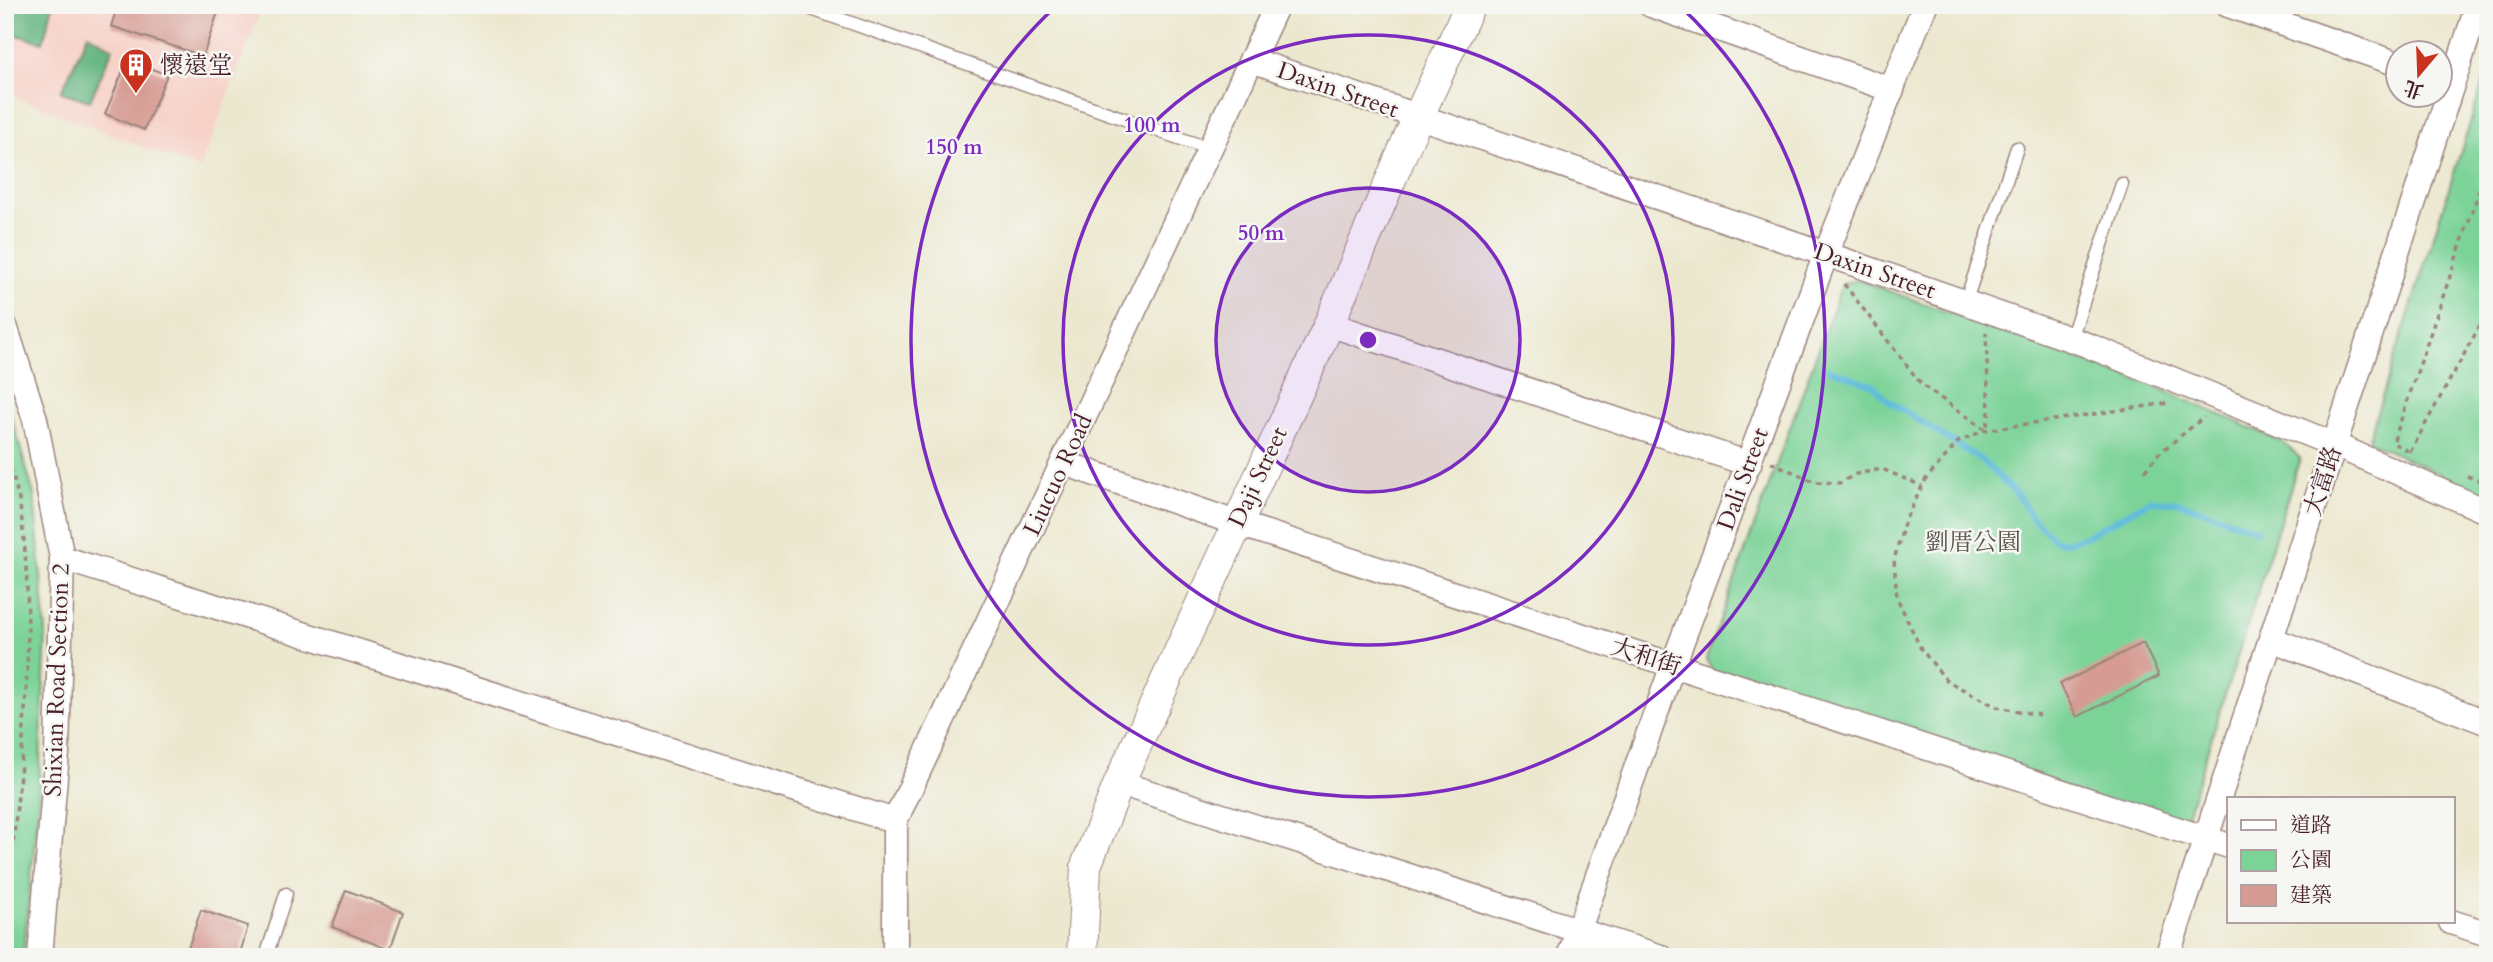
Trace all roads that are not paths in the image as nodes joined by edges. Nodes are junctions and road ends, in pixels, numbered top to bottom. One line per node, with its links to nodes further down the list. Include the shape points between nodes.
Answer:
1 (800, 5): 15 (lane)
2 (1277, 5): 9 (street, Liucuo Road)
3 (1470, 5): 13 (street, Daji Street)
4 (1651, 5): 11 (street)
5 (1925, 5): 11 (street, Dali Street)
6 (2228, 5): 8 (street)
7 (2478, 5): 10 (street, 大富路)
8 (2384, 59)
9 (1251, 60): 13 (street, Daxin Street); 15 (street, Liucuo Road)
10 (2454, 63)
11 (1892, 90): 17 (street, Dali Street)
12 (2438, 108): 22 (street, 大富路)
13 (1418, 117): 17 (street, Daxin Street); 19 (street, Daji Street)
14 (2017, 148): 18 (lane)
15 (1210, 149): 24 (street, Liucuo Road)
16 (2122, 184): 21 (lane)
17 (1826, 254): 18 (street, Daxin Street); 23 (street, Dali Street)
18 (1965, 303): 21 (street, Daxin Street)
19 (1329, 324): 23 (street); 26 (street, Daji Street)
20 (5, 326): 27 (street, Shixian Road Section 2, via 35,418)
21 (2071, 340): 22 (street, Daxin Street)
22 (2335, 445): 25 (street, Daxin Street); 28 (street, 大富路)
23 (1751, 460): 29 (street, Dali Street)
24 (1064, 463): 26 (street, 大和街); 34 (street, Liucuo Road)
25 (2488, 512)
26 (1236, 523): 29 (street, 大和街); 31 (street, Daji Street)
27 (62, 558): 34 (street); 40 (street, Shixian Road Section 2, via 57,753)
28 (2271, 639): 30 (street); 32 (street, 大富路)
29 (1673, 665): 35 (street, 大和街); 38 (street, Dali Street)
30 (2488, 723)
31 (1119, 783): 38 (street); 43 (street, Daji Street, via 1086,866)
32 (2230, 797)
33 (2227, 808): 35 (street, 大富路)
34 (895, 821): 42 (street, Liucuo Road)
35 (2218, 842): 46 (street, 大富路)
36 (286, 894): 41 (lane)
37 (2454, 923): 39 (street)
38 (1579, 930): 44 (street, Dali Street); 45 (street)
39 (2488, 934)
40 (40, 957)
41 (266, 957)
42 (895, 957)
43 (1082, 957)
44 (1569, 957)
45 (1661, 957)
46 (2167, 957)

